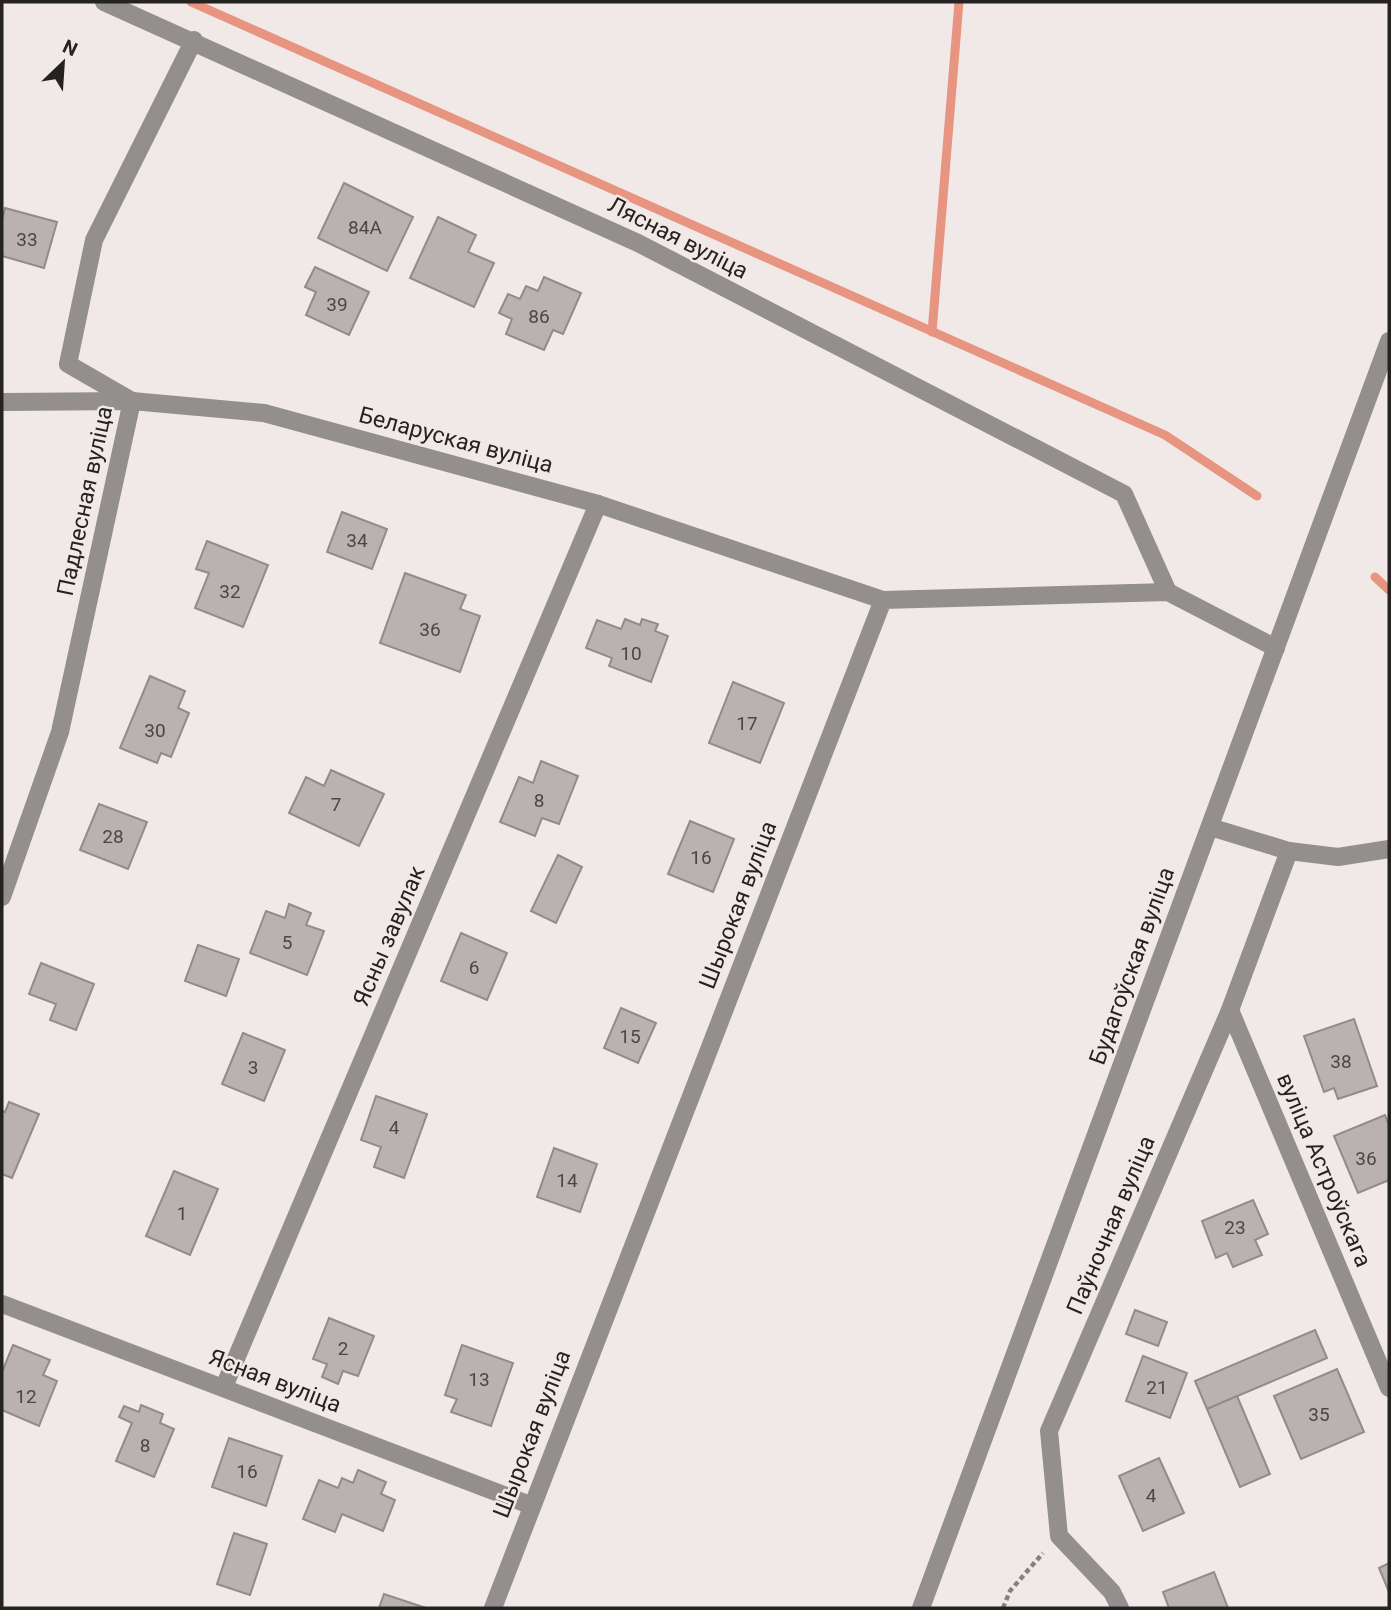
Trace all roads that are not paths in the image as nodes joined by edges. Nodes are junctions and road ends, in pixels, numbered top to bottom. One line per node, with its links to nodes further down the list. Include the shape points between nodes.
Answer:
1 (104, 2): 2 (street, Лясная вуліца)
2 (194, 40): 4 (street, Падлесная вуліца, via 94,240 68,364); 7 (street, Лясная вуліца, via 638,243 1124,495)
3 (1389, 341): 9 (street, Будагоўская вуліца)
4 (132, 401): 5 (street, Беларуская вуліца); 6 (street, Беларуская вуліца, via 264,413); 13 (street, Падлесная вуліца, via 60,732)
5 (2, 402)
6 (598, 504): 8 (street, Беларуская вуліца); 16 (street, Ясны завулак)
7 (1168, 592): 8 (street); 9 (street)
8 (883, 600): 18 (street, Шырокая вуліца)
9 (1276, 648): 10 (street, Будагоўская вуліца)
10 (1210, 827): 12 (street); 20 (street, Будагоўская вуліца)
11 (1389, 849): 12 (street, via 1338,857)
12 (1289, 851): 14 (street, Паўночная вуліца)
13 (2, 897)
14 (1230, 1010): 17 (street, вуліца Астроўскага); 21 (street, Паўночная вуліца, via 1049,1431 1059,1536 1112,1592)
15 (2, 1304): 16 (street, Ясная вуліца)
16 (224, 1387): 18 (street, Ясная вуліца)
17 (1389, 1388)
18 (530, 1505): 19 (street, Шырокая вуліца)
19 (492, 1608)
20 (921, 1608)
21 (1120, 1608)

